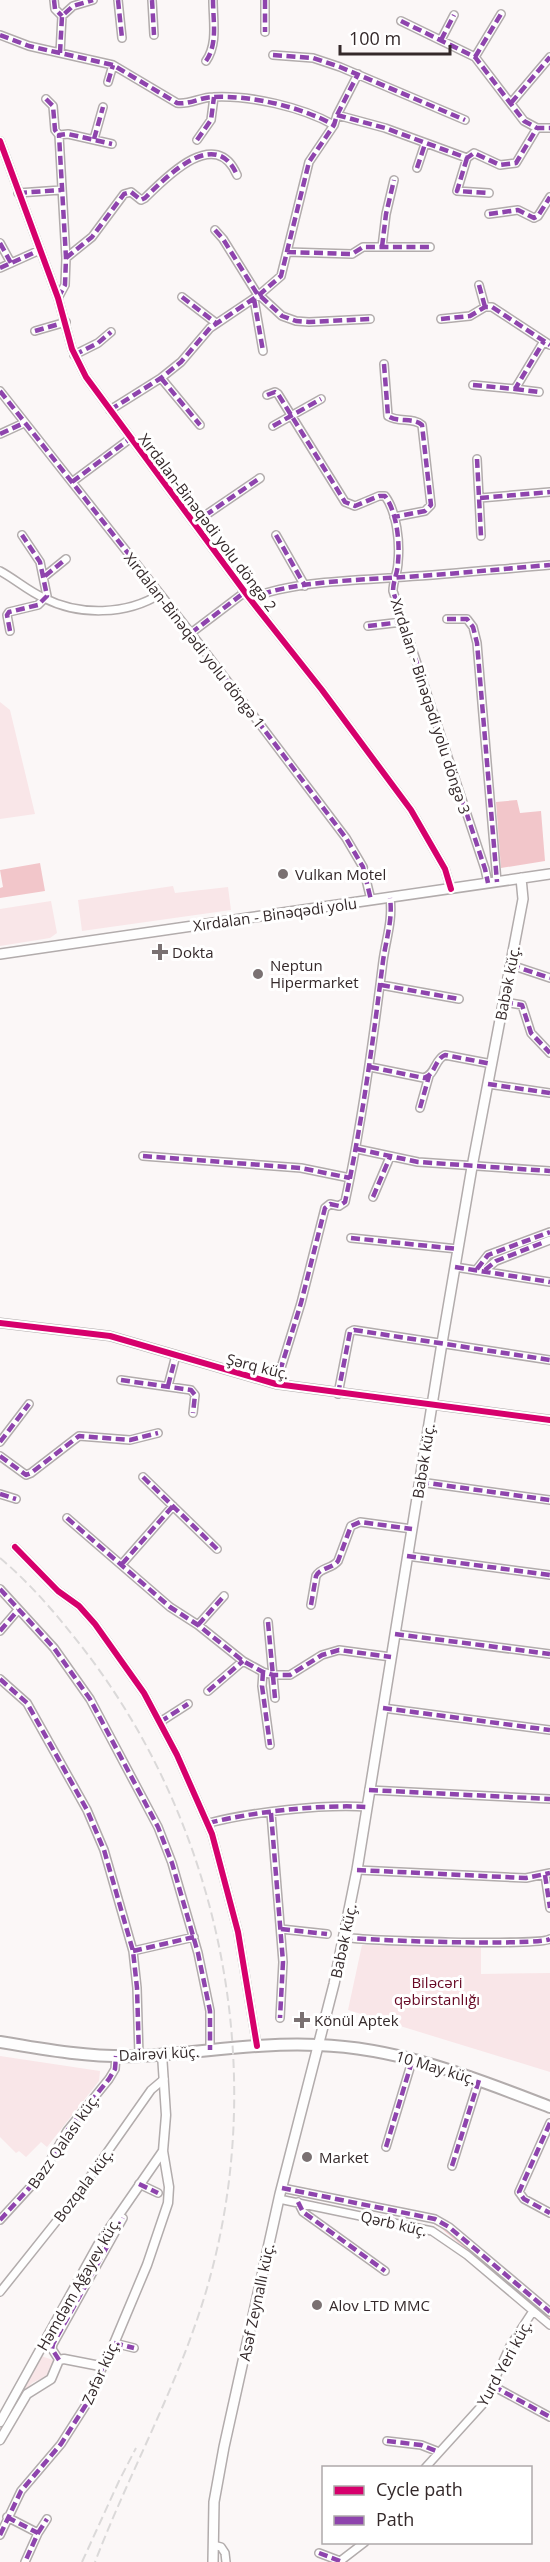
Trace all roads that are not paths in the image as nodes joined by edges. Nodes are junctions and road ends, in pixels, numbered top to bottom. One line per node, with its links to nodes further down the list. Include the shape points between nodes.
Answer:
1 (54, 0): 9 (street, via 55,9)
2 (93, 0): 9 (street, via 73,6)
3 (118, 0): 14 (street)
4 (152, 0): 13 (street)
5 (213, 0): 20 (street, via 213,45)
6 (264, 0): 11 (street)
7 (501, 14): 18 (street)
8 (454, 15): 15 (street)
9 (62, 16): 16 (street)
10 (401, 21): 15 (street)
11 (265, 32)
12 (0, 35): 16 (street)
13 (154, 35)
14 (122, 38)
15 (441, 40): 18 (street)
16 (60, 52): 21 (street)
17 (273, 55): 22 (street, via 313,58)
18 (475, 57): 26 (street)
19 (550, 57): 26 (street)
20 (206, 61)
21 (113, 65): 23 (street); 24 (street, via 177,104)
22 (358, 74): 28 (street); 29 (street)
23 (108, 82)
24 (214, 96): 30 (street, via 257,99); 35 (street, via 211,120)
25 (46, 99): 33 (street, via 53,106)
26 (511, 103): 31 (street, via 524,121)
27 (103, 107): 34 (street)
28 (337, 115): 30 (street); 38 (street)
29 (465, 120)
30 (334, 125): 53 (street, via 309,162)
31 (537, 128): 32 (street); 39 (street, via 516,163 500,165 474,153)
32 (550, 128)
33 (58, 135): 34 (street); 43 (street)
34 (94, 139): 37 (street)
35 (197, 140)
36 (0, 141): 44 (street, Xırdalan-Binəqədi yolu döngə 2)
37 (112, 144)
38 (425, 144): 39 (street); 40 (street)
39 (466, 158): 45 (street, via 457,191)
40 (417, 168)
41 (237, 175): 54 (street, via 218,154 195,158 170,174 145,198 141,200 131,192 124,194 101,228)
42 (394, 180): 50 (street)
43 (61, 190): 44 (street); 54 (street)
44 (18, 193): 52 (street, Xırdalan-Binəqədi yolu döngə 2)
45 (489, 193)
46 (550, 197): 47 (street, via 534,218 518,210)
47 (489, 214)
48 (215, 230): 59 (street)
49 (0, 243): 55 (street)
50 (382, 247): 51 (street); 53 (street, via 363,247 352,254)
51 (430, 248)
52 (40, 250): 55 (street); 60 (street, Xırdalan-Binəqədi yolu döngə 2)
53 (287, 252): 59 (street, via 280,276)
54 (66, 258): 60 (street, via 65,285)
55 (11, 263): 56 (street)
56 (0, 268)
57 (480, 285): 61 (street)
58 (182, 297): 65 (street)
59 (257, 297): 62 (street, via 282,316 296,321); 65 (street); 69 (street)
60 (58, 298): 64 (street, Xırdalan-Binəqədi yolu döngə 2)
61 (485, 307): 63 (street, via 470,316); 68 (street, via 498,310)
62 (370, 319)
63 (441, 319)
64 (66, 322): 66 (street); 70 (street, Xırdalan-Binəqədi yolu döngə 2)
65 (216, 323): 72 (street)
66 (35, 331)
67 (111, 332): 70 (street)
68 (547, 343): 74 (street)
69 (263, 351)
70 (74, 355): 79 (street, Xırdalan-Binəqədi yolu döngə 2)
71 (384, 363): 91 (street, via 388,416 422,425 431,505 424,511)
72 (161, 378): 79 (street); 82 (street)
73 (474, 385): 74 (street)
74 (515, 389): 76 (street)
75 (0, 391): 81 (street, Xırdalan-Binəqədi yolu döngə 1)
76 (539, 392)
77 (267, 395): 80 (street, via 278,394)
78 (321, 399): 80 (street)
79 (110, 410): 85 (street, Xırdalan-Binəqədi yolu döngə 2)
80 (290, 415): 83 (street); 91 (street, via 345,502 355,506 385,496)
81 (24, 423): 84 (street); 88 (street, Xırdalan-Binəqədi yolu döngə 1)
82 (200, 425)
83 (273, 426)
84 (0, 434)
85 (131, 438): 88 (street); 92 (street, Xırdalan-Binəqədi yolu döngə 2)
86 (477, 459): 90 (street)
87 (260, 478): 92 (street)
88 (72, 482): 103 (street, Xırdalan-Binəqədi yolu döngə 1)
89 (550, 492): 90 (street)
90 (480, 498): 95 (street)
91 (394, 517): 100 (street, Xırdalan - Binəqədi yolu döngə 3, via 398,561)
92 (194, 524): 102 (street, Xırdalan-Binəqədi yolu döngə 2)
93 (22, 535): 99 (street)
94 (276, 535): 101 (street)
95 (481, 536)
96 (66, 559): 99 (street)
97 (550, 565): 100 (street)
98 (0, 571): 104 (street)
99 (45, 576): 104 (street)
100 (394, 577): 101 (street); 107 (street, Xırdalan - Binəqədi yolu döngə 3, via 393,591)
101 (305, 586): 105 (street)
102 (245, 592): 105 (street, Xırdalan-Binəqədi yolu döngə 2); 110 (street)
103 (160, 594): 104 (street, via 142,603 93,611); 110 (street, Xırdalan-Binəqədi yolu döngə 1)
104 (45, 599): 109 (street, via 38,605 9,612)
105 (250, 599): 114 (street, Xırdalan-Binəqədi yolu döngə 2, via 411,810 445,869)
106 (447, 619): 113 (street, via 467,619 477,643)
107 (402, 622): 108 (street); 113 (street, Xırdalan - Binəqədi yolu döngə 3)
108 (368, 626)
109 (10, 631)
110 (191, 633): 116 (street, Xırdalan-Binəqədi yolu döngə 1, via 346,838 363,867)
111 (550, 874): 112 (main road, Xırdalan - Binəqədi yolu)
112 (521, 878): 113 (main road, Xırdalan - Binəqədi yolu); 118 (main road, Babək küç., via 523,899)
113 (492, 882): 114 (main road, Xırdalan - Binəqədi yolu)
114 (451, 889): 115 (main road, Xırdalan - Binəqədi yolu)
115 (390, 898): 116 (main road, Xırdalan - Binəqədi yolu); 120 (street)
116 (371, 900): 117 (main road, Xırdalan - Binəqədi yolu)
117 (0, 954)
118 (511, 965): 119 (street); 122 (main road, Babək küç.)
119 (550, 978)
120 (381, 985): 121 (street); 125 (street)
121 (459, 999)
122 (504, 1002): 123 (street, via 522,1005 531,1033); 124 (main road, Babək küç.)
123 (550, 1053)
124 (492, 1064): 126 (street, via 445,1055 438,1059); 127 (main road, Babək küç.)
125 (370, 1067): 126 (street); 130 (street)
126 (429, 1077): 129 (street)
127 (488, 1084): 128 (street); 133 (main road, Babək küç.)
128 (550, 1093)
129 (420, 1108)
130 (357, 1149): 132 (street); 135 (street)
131 (142, 1156): 135 (street, via 301,1168)
132 (390, 1157): 133 (street); 136 (street)
133 (472, 1167): 134 (street); 140 (main road, Babək küç.)
134 (550, 1171)
135 (350, 1179): 149 (street, via 345,1202 325,1208)
136 (373, 1197)
137 (550, 1232): 142 (street, via 488,1256)
138 (351, 1238): 140 (street)
139 (550, 1240): 142 (street)
140 (458, 1249): 141 (main road, Babək küç.)
141 (455, 1267): 142 (street); 145 (main road, Babək küç.)
142 (481, 1270): 143 (street)
143 (550, 1282)
144 (0, 1323): 146 (street, Şərq küç., via 110,1336)
145 (442, 1343): 147 (street); 151 (street, via 352,1331); 153 (main road, Babək küç.)
146 (176, 1355): 149 (street, Şərq küç.); 150 (street)
147 (550, 1360)
148 (121, 1380): 150 (street)
149 (276, 1384): 151 (street, Şərq küç.)
150 (168, 1386): 154 (street, via 194,1392)
151 (338, 1394): 153 (street, Şərq küç.)
152 (28, 1404): 157 (street)
153 (432, 1406): 155 (street, Şərq küç.); 160 (main road, Babək küç.)
154 (193, 1413)
155 (550, 1420)
156 (158, 1433): 158 (street, via 130,1440 79,1436 26,1475)
157 (0, 1442)
158 (0, 1456)
159 (143, 1477): 164 (street)
160 (420, 1482): 163 (street); 166 (main road, Babək küç.)
161 (0, 1494): 162 (street)
162 (16, 1498)
163 (550, 1500)
164 (173, 1506): 168 (street); 170 (street)
165 (67, 1518): 170 (street)
166 (412, 1529): 169 (main road, Babək küç.); 174 (street, via 360,1522 351,1526 338,1561 318,1572)
167 (15, 1547): 190 (street, via 95,1624)
168 (217, 1549)
169 (407, 1556): 171 (street); 179 (main road, Babək küç.)
170 (122, 1564): 177 (street, via 170,1607)
171 (550, 1575)
172 (0, 1589): 175 (street)
173 (224, 1596): 177 (street)
174 (311, 1605)
175 (18, 1610): 178 (street); 203 (street, via 67,1664 99,1714 158,1827)
176 (268, 1622): 184 (street)
177 (198, 1625): 182 (street)
178 (0, 1631)
179 (395, 1634): 180 (street); 181 (main road, Babək küç.)
180 (550, 1654)
181 (391, 1657): 184 (street, via 339,1650 322,1655 290,1675); 189 (main road, Babək küç.)
182 (243, 1661): 183 (street); 186 (street)
183 (263, 1672): 184 (street); 192 (street)
184 (273, 1675): 187 (street)
185 (0, 1679): 206 (street, via 27,1703 97,1830)
186 (208, 1691)
187 (275, 1698)
188 (188, 1704): 190 (street)
189 (383, 1708): 191 (street); 193 (main road, Babək küç.)
190 (160, 1722): 197 (street)
191 (550, 1730)
192 (270, 1745)
193 (369, 1790): 194 (street); 195 (main road, Babək küç.)
194 (550, 1799)
195 (367, 1808): 196 (street); 198 (main road, Babək küç.)
196 (271, 1813): 197 (street); 201 (street)
197 (208, 1823): 210 (street, via 238,1932)
198 (357, 1869): 199 (street, via 483,1877); 204 (main road, Babək küç.)
199 (548, 1874): 200 (street)
200 (550, 1908)
201 (281, 1929): 202 (street); 207 (street)
202 (327, 1934)
203 (194, 1937): 206 (street); 211 (street, via 210,2011)
204 (344, 1937): 205 (street, via 371,1941); 209 (main road, Babək küç.)
205 (550, 1939)
206 (133, 1951): 214 (street)
207 (280, 2018)
208 (0, 2042): 213 (main road, Dairəvi küç.)
209 (318, 2045): 210 (main road, Dairəvi küç.); 215 (main road, 10 May küç.); 224 (main road, Asəf Zeynallı küç.)
210 (257, 2046): 211 (main road, Dairəvi küç.)
211 (210, 2050): 212 (main road, Dairəvi küç.)
212 (162, 2054): 214 (main road, Dairəvi küç.); 216 (street)
213 (116, 2056): 214 (main road, Dairəvi küç.); 230 (street, Bəzz Qalası küç., via 109,2079 67,2131 43,2173)
214 (139, 2056)
215 (413, 2058): 217 (main road, 10 May küç.); 220 (street)
216 (164, 2079): 221 (street); 232 (street, Bozqala küç., via 151,2090 75,2198)
217 (479, 2080): 218 (main road, 10 May küç.); 222 (street)
218 (550, 2107)
219 (550, 2123): 228 (street, via 519,2192)
220 (386, 2147)
221 (163, 2151): 223 (street, Həmdəm Ağayev küç.); 236 (street, Zəfər küç., via 169,2193 147,2265)
222 (452, 2166)
223 (139, 2184): 225 (street); 242 (street, Həmdəm Ağayev küç., via 98,2245)
224 (282, 2188): 226 (main road, Asəf Zeynallı küç.); 234 (street, Qərb küç., via 435,2218)
225 (158, 2193)
226 (279, 2199): 227 (street, Qərb küç.); 252 (main road, Asəf Zeynallı küç., via 216,2483)
227 (298, 2202): 231 (street, via 303,2212); 233 (street, Qərb küç., via 432,2231)
228 (550, 2213)
229 (123, 2218): 238 (street, via 53,2344)
230 (0, 2220)
231 (385, 2271)
232 (0, 2292)
233 (533, 2311): 235 (street, Qərb küç.); 240 (street, Yurd Yeri küç., via 510,2346)
234 (550, 2312)
235 (550, 2325)
236 (114, 2343): 237 (street); 239 (street, Zəfər küç.)
237 (134, 2348)
238 (59, 2360): 239 (street); 243 (street, via 51,2379 27,2394)
239 (104, 2366): 247 (street, Zəfər küç., via 76,2420 51,2457 25,2485)
240 (493, 2386): 241 (street); 245 (street, Yurd Yeri küç., via 476,2414)
241 (550, 2417)
242 (0, 2421)
243 (0, 2440)
244 (387, 2441): 245 (street, via 422,2445)
245 (439, 2452): 246 (street, Yurd Yeri küç.)
246 (427, 2466)
247 (7, 2517): 249 (street); 250 (street, Zəfər küç.)
248 (47, 2519): 249 (street)
249 (38, 2534): 255 (street)
250 (0, 2535)
251 (361, 2544): 254 (street)
252 (213, 2545): 256 (main road, Asəf Zeynallı küç.); 257 (street, via 224,2549)
253 (319, 2553): 254 (street)
254 (339, 2561)
255 (25, 2562)
256 (213, 2562)
257 (226, 2562)

